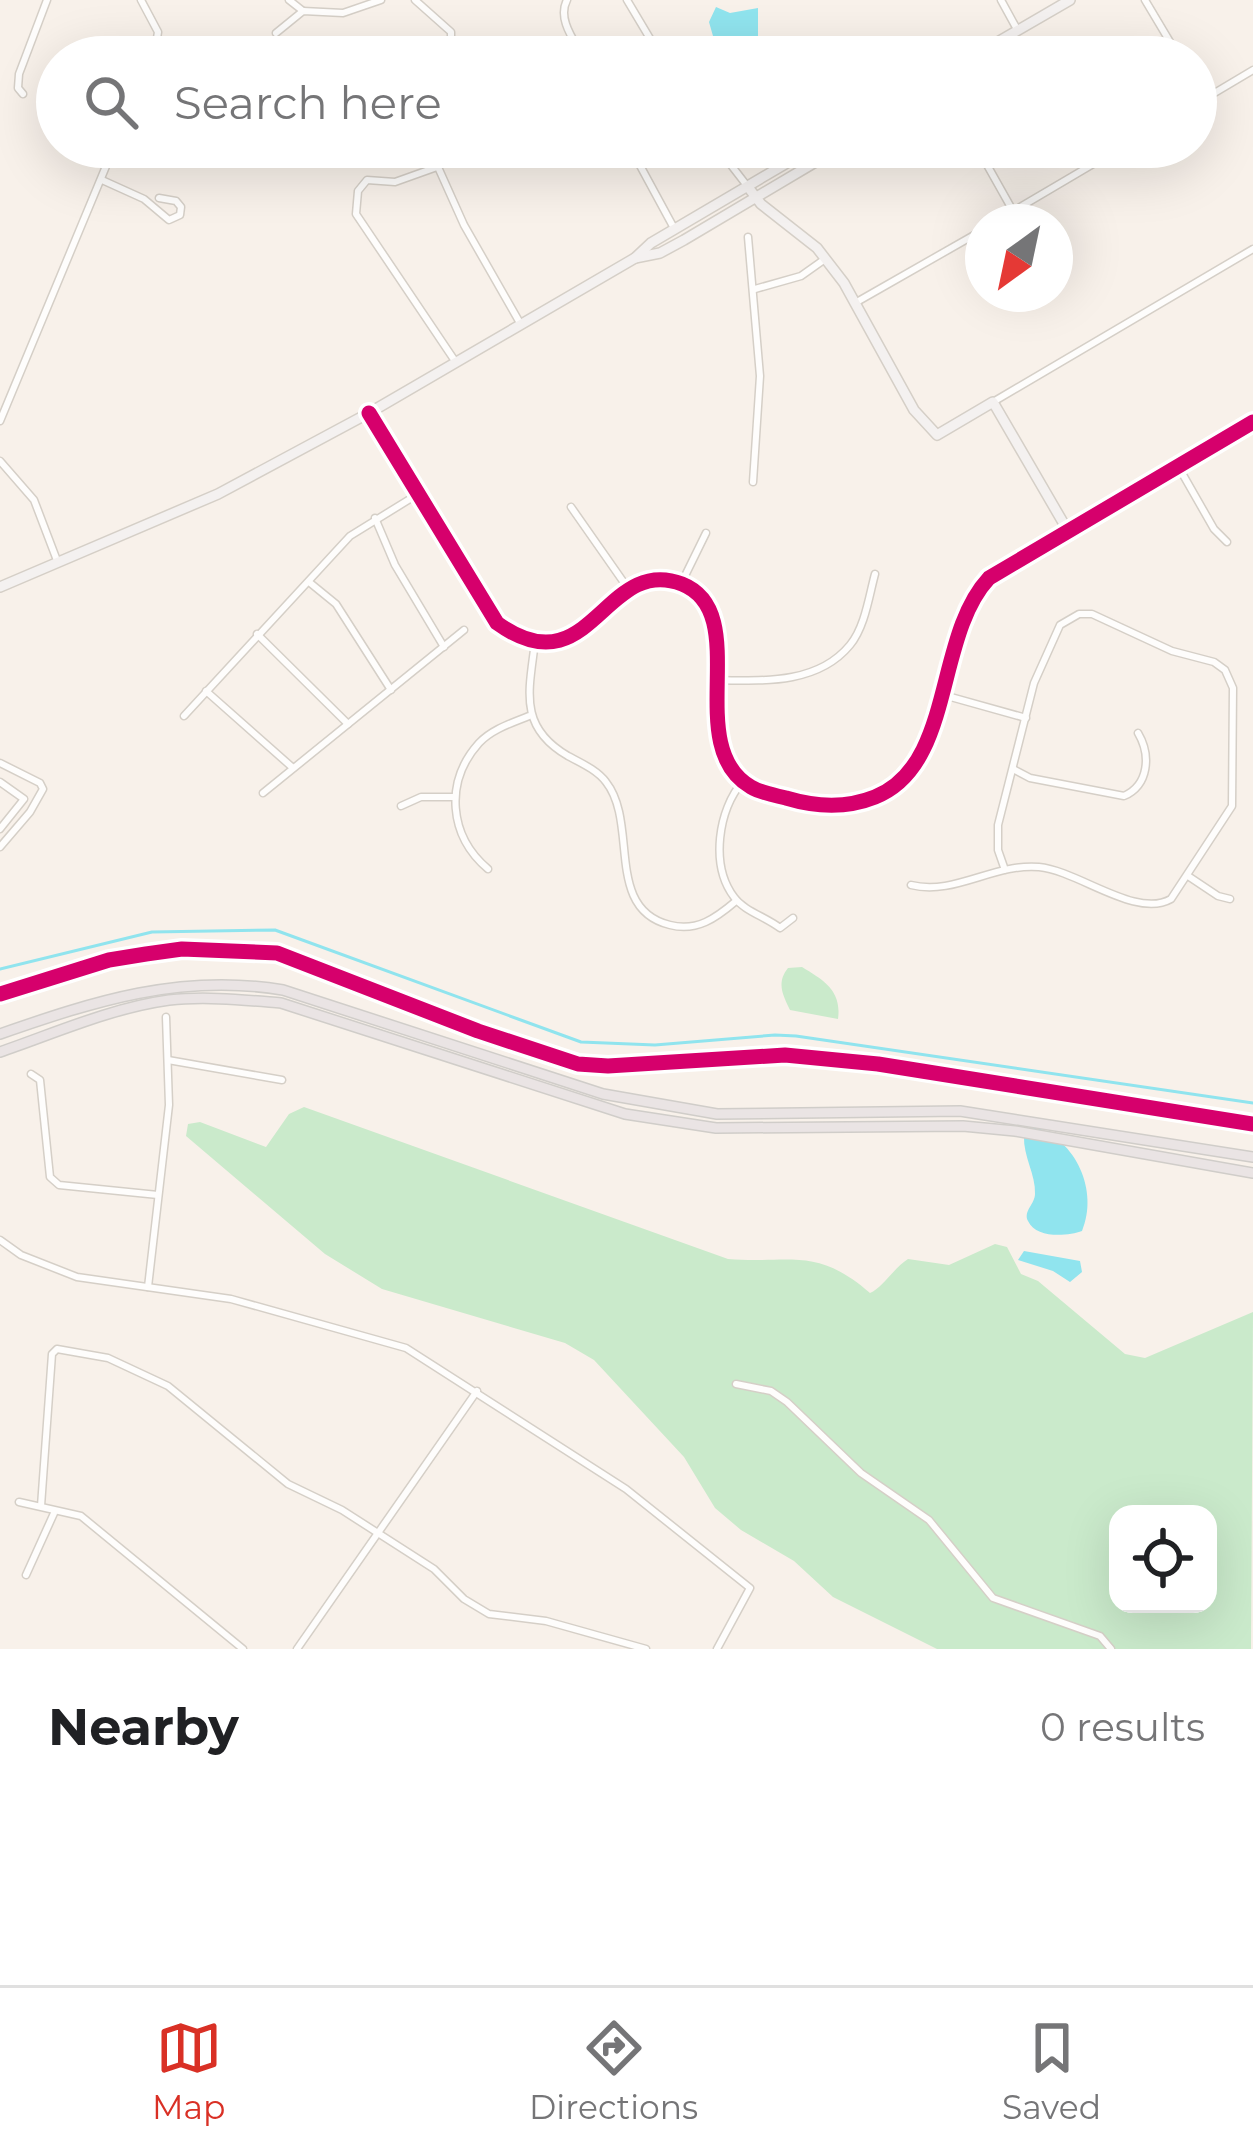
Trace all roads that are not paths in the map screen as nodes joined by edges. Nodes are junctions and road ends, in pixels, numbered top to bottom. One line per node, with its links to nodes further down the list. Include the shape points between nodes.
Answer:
1 (47, 0): 22 (street, via 19,74)
2 (141, 0): 14 (street)
3 (289, 0): 11 (street)
4 (381, 0): 11 (street, via 343,13)
5 (415, 0): 15 (street)
6 (567, 0): 16 (street, via 563,17)
7 (627, 0): 17 (street)
8 (1000, 0): 12 (street)
9 (1070, 0): 12 (main road)
10 (1145, 0): 19 (street)
11 (303, 11): 13 (street)
12 (1018, 31): 18 (main road)
13 (276, 33)
14 (155, 36)
15 (451, 36)
16 (572, 36)
17 (649, 36)
18 (1009, 36)
19 (1166, 36)
20 (1253, 70): 21 (street)
21 (1217, 91)
22 (23, 94)
23 (106, 168): 32 (street)
24 (434, 168): 47 (street, via 394,182 367,180 356,214)
25 (437, 168): 46 (street)
26 (641, 168): 38 (street)
27 (733, 168): 33 (street)
28 (779, 168): 33 (main road)
29 (806, 168): 35 (main road)
30 (988, 168): 36 (street)
31 (1087, 168): 37 (street)
32 (102, 180): 34 (street, via 165,218 180,215 179,203); 50 (street)
33 (748, 187): 35 (main road); 38 (main road)
34 (159, 198)
35 (756, 198): 42 (main road, via 660,253); 43 (main road)
36 (1008, 204)
37 (1026, 204)
38 (675, 230): 42 (main road)
39 (748, 237): 44 (street)
40 (965, 240): 45 (street)
41 (1253, 249): 48 (street)
42 (635, 258): 46 (main road)
43 (825, 259): 44 (street, via 801,276); 45 (main road)
44 (754, 289): 54 (street, via 760,376)
45 (855, 303): 48 (main road, via 914,410 937,435)
46 (520, 323): 47 (main road)
47 (455, 361): 49 (main road)
48 (993, 402): 58 (main road)
49 (369, 413): 55 (street); 61 (main road, via 218,494)
50 (0, 422)
51 (1253, 422): 53 (main road)
52 (0, 461): 61 (street, via 34,500)
53 (1178, 466): 58 (main road); 60 (street)
54 (753, 482)
55 (418, 494): 57 (street); 69 (street, via 497,623)
56 (571, 507): 66 (street)
57 (375, 518): 63 (street); 70 (street)
58 (1068, 531): 76 (street, via 978,592)
59 (706, 533): 64 (street)
60 (1226, 542)
61 (58, 563): 65 (main road)
62 (875, 574): 73 (street, via 857,634 827,664 788,679)
63 (309, 582): 68 (street); 74 (street, via 336,604)
64 (681, 584): 66 (street); 73 (street, via 714,623)
65 (0, 587)
66 (628, 588): 69 (street, via 578,633)
67 (464, 630): 70 (street)
68 (257, 634): 75 (street); 80 (street)
69 (535, 641): 77 (street)
70 (445, 647): 74 (street)
71 (1234, 663): 72 (street)
72 (1225, 670): 79 (street, via 1108,618 1078,614 1055,632); 94 (street, via 1233,688 1234,795)
73 (719, 680): 86 (street, via 718,733)
74 (391, 690): 80 (street)
75 (206, 691): 78 (street); 83 (street)
76 (940, 694): 79 (street); 86 (street, via 916,763 872,799 818,806)
77 (530, 715): 88 (street, via 479,744); 97 (street, via 554,747 607,782 622,813 632,895 645,912 684,928)
78 (184, 716)
79 (1026, 718): 84 (street)
80 (349, 724): 83 (street)
81 (1138, 734): 84 (street, via 1144,776 1124,796)
82 (1, 766): 91 (street, via 43,789)
83 (292, 768): 87 (street)
84 (1013, 769): 93 (street, via 997,838)
85 (0, 782): 90 (street, via 25,799)
86 (742, 782): 97 (street, via 721,825 723,870)
87 (263, 793)
88 (454, 797): 89 (street); 92 (street, via 465,843)
89 (401, 806)
90 (0, 829)
91 (0, 847)
92 (488, 869)
93 (1005, 870): 94 (street, via 1056,871 1152,906 1172,899); 95 (street, via 940,889)
94 (1188, 876): 96 (street)
95 (911, 885)
96 (1230, 899)
97 (736, 901): 98 (street, via 780,928)
98 (793, 918)
99 (283, 990): 100 (main road); 102 (main road, via 166,985); 107 (main road, via 602,1094 717,1114 960,1111)
100 (281, 1003): 103 (main road, via 168,1000); 109 (main road, via 625,1114 716,1127 963,1126)
101 (166, 1017): 104 (street)
102 (0, 1034)
103 (0, 1054)
104 (168, 1060): 106 (street); 111 (street)
105 (31, 1074): 111 (street, via 40,1080 50,1178)
106 (282, 1080)
107 (1169, 1143): 108 (main road); 109 (main road)
108 (1253, 1157)
109 (1167, 1159): 110 (main road)
110 (1253, 1173)
111 (158, 1195): 113 (street)
112 (0, 1240): 113 (street, via 77,1277)
113 (148, 1287): 115 (street, via 231,1299 406,1348)
114 (736, 1384): 125 (street, via 787,1402 861,1473 929,1520 993,1598 1100,1636)
115 (477, 1391): 119 (street); 124 (street, via 626,1489 750,1588)
116 (19, 1502): 117 (street)
117 (40, 1506): 118 (street); 119 (street, via 57,1349 108,1358 169,1385 288,1484)
118 (55, 1511): 120 (street); 121 (street, via 81,1516)
119 (377, 1534): 122 (street); 123 (street, via 489,1614)
120 (26, 1575)
121 (243, 1649)
122 (297, 1649)
123 (646, 1649)
124 (717, 1649)
125 (1111, 1649)

